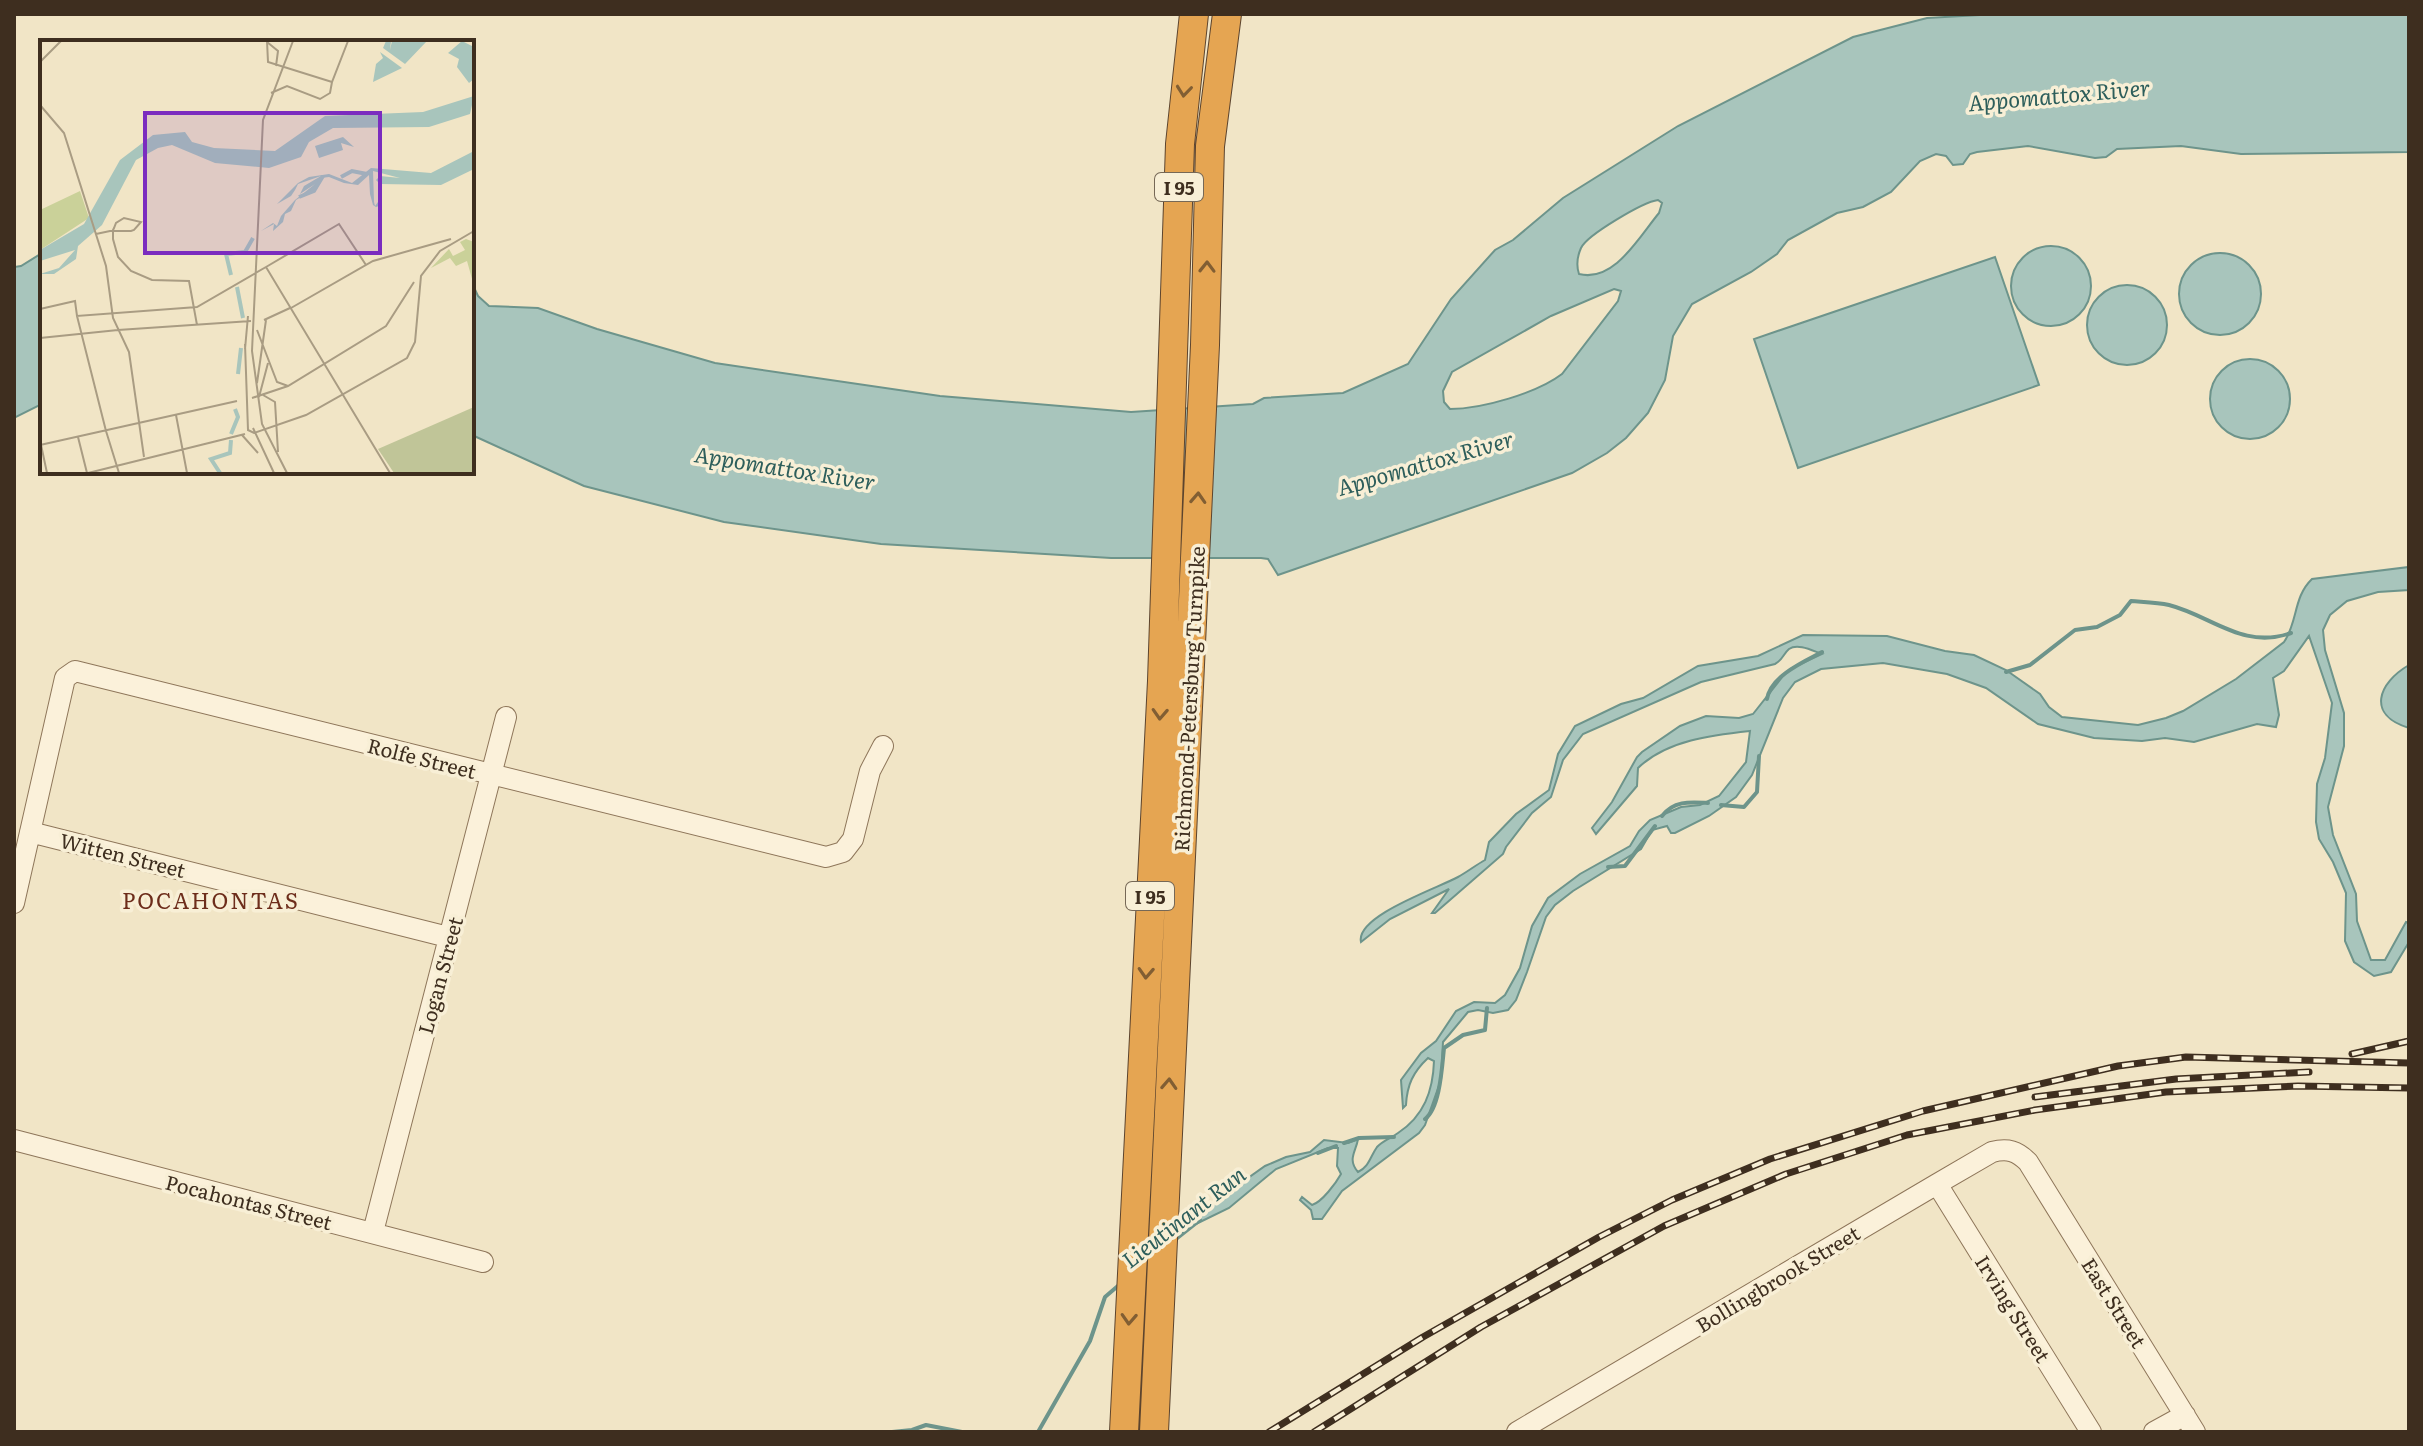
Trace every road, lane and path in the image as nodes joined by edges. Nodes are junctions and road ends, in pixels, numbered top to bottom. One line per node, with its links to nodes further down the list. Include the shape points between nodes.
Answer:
1 (1194, 14): 15 (highway, Richmond-Petersburg Turnpike / I 95, one-way to 15, via 1180,144 1163,636)
2 (1227, 14): 16 (highway, Richmond-Petersburg Turnpike / I 95, one-way to 2, via 1210,146)
3 (506, 717): 5 (street, Logan Street)
4 (883, 746): 5 (street, Rolfe Street, via 870,771 853,839 843,852 826,857)
5 (490, 774): 6 (street, Rolfe Street, via 75,671 65,678); 8 (street, Logan Street)
6 (30, 832): 7 (street); 8 (street, Witten Street)
7 (14, 903)
8 (448, 937): 12 (street, Logan Street)
9 (14, 1140): 12 (street, Pocahontas Street)
10 (2035, 1172): 11 (street, Bollingbrook Street, via 2021,1155 2002,1150); 14 (street, East Street)
11 (1937, 1184): 17 (street, Bollingbrook Street); 18 (street, Irving Street)
12 (373, 1232): 13 (street, Pocahontas Street)
13 (483, 1262)
14 (2190, 1423): 19 (street)
15 (1124, 1432)
16 (1154, 1432)
17 (1517, 1432)
18 (2091, 1432)
19 (2154, 1432)

